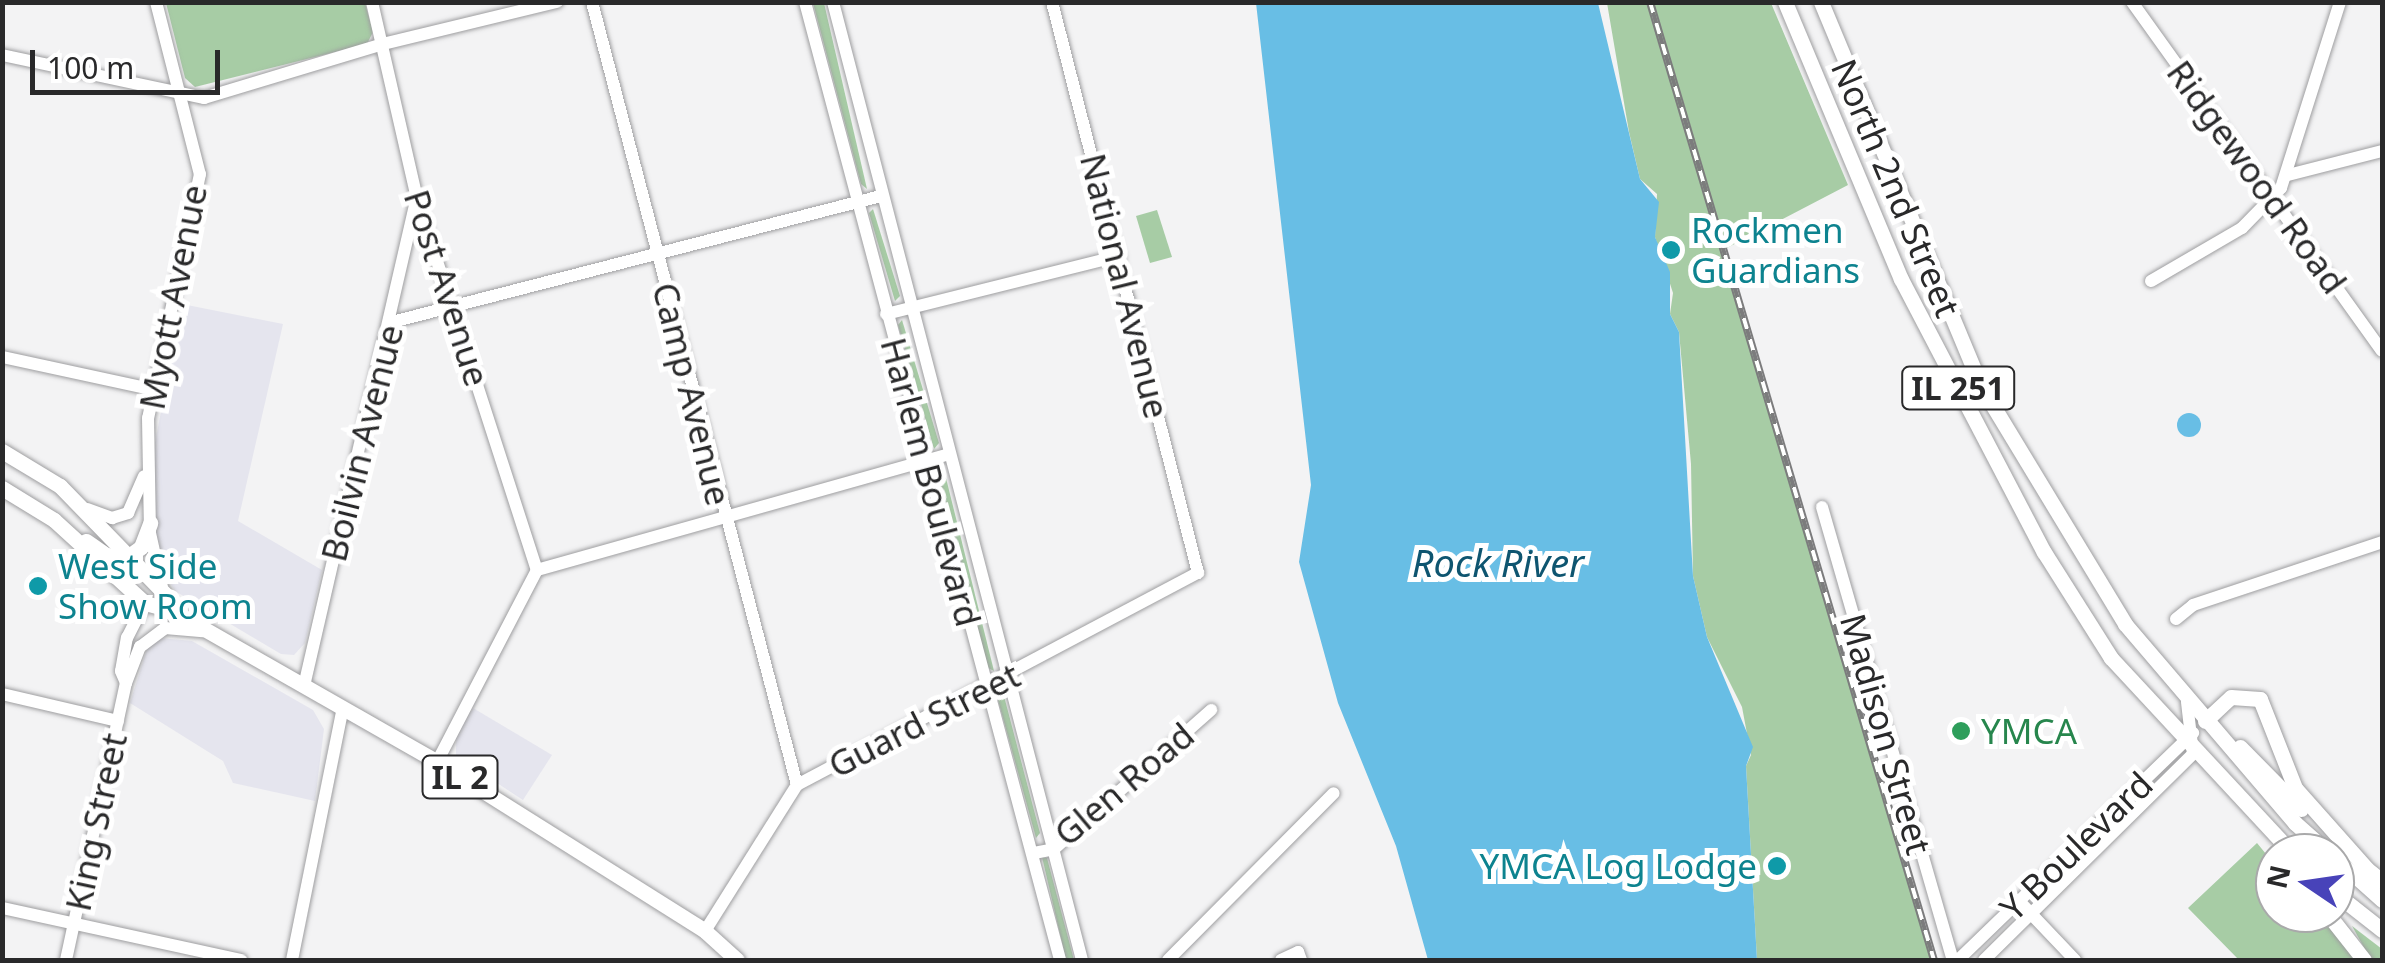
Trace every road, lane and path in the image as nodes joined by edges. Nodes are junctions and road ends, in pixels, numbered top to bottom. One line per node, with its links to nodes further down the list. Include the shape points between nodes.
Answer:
1 (156, 2): 14 (street, Myott Avenue)
2 (372, 2): 12 (street, Post Avenue)
3 (557, 2): 12 (street)
4 (592, 2): 21 (street, Camp Avenue)
5 (805, 2): 20 (street, Harlem Boulevard)
6 (832, 2): 17 (street, Harlem Boulevard)
7 (1052, 2): 22 (street, National Avenue)
8 (1785, 2): 58 (main road, North 2nd Street / IL 251, via 1901,279 2044,552 2111,658)
9 (1820, 2): 58 (main road, North 2nd Street / IL 251, via 1981,386 2125,624 2185,698)
10 (2132, 2): 18 (street, Ridgewood Road)
11 (2340, 2): 16 (street)
12 (383, 44): 14 (street, via 223,93); 19 (street, Post Avenue)
13 (2, 55): 14 (street)
14 (183, 98): 30 (street, Myott Avenue, via 200,184)
15 (2382, 151): 16 (street)
16 (2288, 175): 18 (street)
17 (881, 196): 20 (street); 24 (street, Harlem Boulevard)
18 (2270, 198): 23 (street, via 2242,228); 28 (street, Ridgewood Road)
19 (416, 199): 25 (street, Post Avenue); 27 (street, Boilvin Avenue)
20 (857, 202): 21 (street); 26 (street, Harlem Boulevard)
21 (658, 254): 25 (street); 38 (street, Camp Avenue)
22 (1120, 256): 24 (street); 43 (street, National Avenue)
23 (2151, 281)
24 (912, 307): 26 (street); 32 (street, Harlem Boulevard)
25 (454, 308): 27 (street); 44 (street, Post Avenue)
26 (886, 314): 34 (street, Harlem Boulevard)
27 (392, 322): 52 (street, Boilvin Avenue)
28 (2382, 351)
29 (2, 357): 30 (street)
30 (154, 390): 33 (street, Myott Avenue)
31 (2, 452): 36 (main road)
32 (949, 454): 34 (street); 50 (street, Harlem Boulevard)
33 (147, 459): 36 (street, via 128,513 101,516); 40 (street, Myott Avenue)
34 (924, 460): 38 (street); 53 (street, Harlem Boulevard)
35 (2, 488): 39 (main road, IL 2)
36 (76, 502): 42 (main road)
37 (1822, 508): 89 (street, Madison Street)
38 (722, 515): 44 (street); 61 (street, Camp Avenue)
39 (54, 520): 42 (main road, via 106,555); 46 (main road, IL 2)
40 (150, 523): 42 (main road, via 141,547); 45 (street, Myott Avenue, via 153,564)
41 (2382, 542): 48 (street, via 2193,605)
42 (126, 558): 45 (main road)
43 (1198, 569): 50 (street, Guard Street, via 1193,580)
44 (537, 570): 59 (street)
45 (166, 594): 47 (main road)
46 (145, 603): 47 (main road, IL 2); 51 (street, King Street, via 127,638 121,671)
47 (171, 610): 49 (main road, IL 2)
48 (2176, 619)
49 (206, 632): 51 (street, King Street, via 173,627 148,635); 52 (main road, IL 2)
50 (1010, 677): 53 (street, Guard Street); 66 (street, Harlem Boulevard)
51 (126, 683): 57 (street, King Street)
52 (304, 686): 55 (main road, IL 2)
53 (987, 686): 61 (street, Guard Street); 67 (street, Harlem Boulevard)
54 (2, 694): 57 (street)
55 (343, 708): 59 (main road, IL 2); 82 (street)
56 (1211, 710): 66 (street, Glen Road)
57 (118, 721): 76 (street, King Street)
58 (2194, 737): 60 (main road, North 2nd Street / IL 251); 65 (main road, North 2nd Street / IL 251); 68 (main road, via 2230,736); 68 (main road, via 2232,697 2260,699 2295,788); 71 (street, Y Boulevard); 75 (street, Y Boulevard)
59 (437, 762): 78 (main road, IL 2)
60 (2215, 777): 63 (main road); 64 (main road, North 2nd Street / IL 251)
61 (797, 784): 78 (street, Guard Street)
62 (1334, 794): 86 (street)
63 (2261, 833)
64 (2272, 833)
65 (2306, 833)
66 (1054, 849): 67 (street, Glen Road); 85 (street, Harlem Boulevard)
67 (1034, 852): 84 (street, Harlem Boulevard)
68 (2368, 870): 70 (main road)
69 (2355, 876): 72 (main road)
70 (2382, 882)
71 (2018, 900): 75 (street); 89 (street, Y Boulevard)
72 (2382, 900)
73 (2, 908): 76 (street)
74 (2355, 909): 77 (main road)
75 (2032, 915): 90 (street, Y Boulevard); 91 (street)
76 (74, 925): 80 (street, King Street); 81 (street)
77 (2382, 930)
78 (705, 932): 83 (main road, IL 2)
79 (2343, 933): 92 (main road)
80 (66, 960)
81 (241, 960)
82 (292, 960)
83 (738, 960)
84 (1060, 960)
85 (1082, 960)
86 (1168, 960)
87 (1281, 960): 88 (street, via 1298,952)
88 (1301, 960)
89 (1956, 960)
90 (1984, 960)
91 (2075, 960)
92 (2364, 960)

